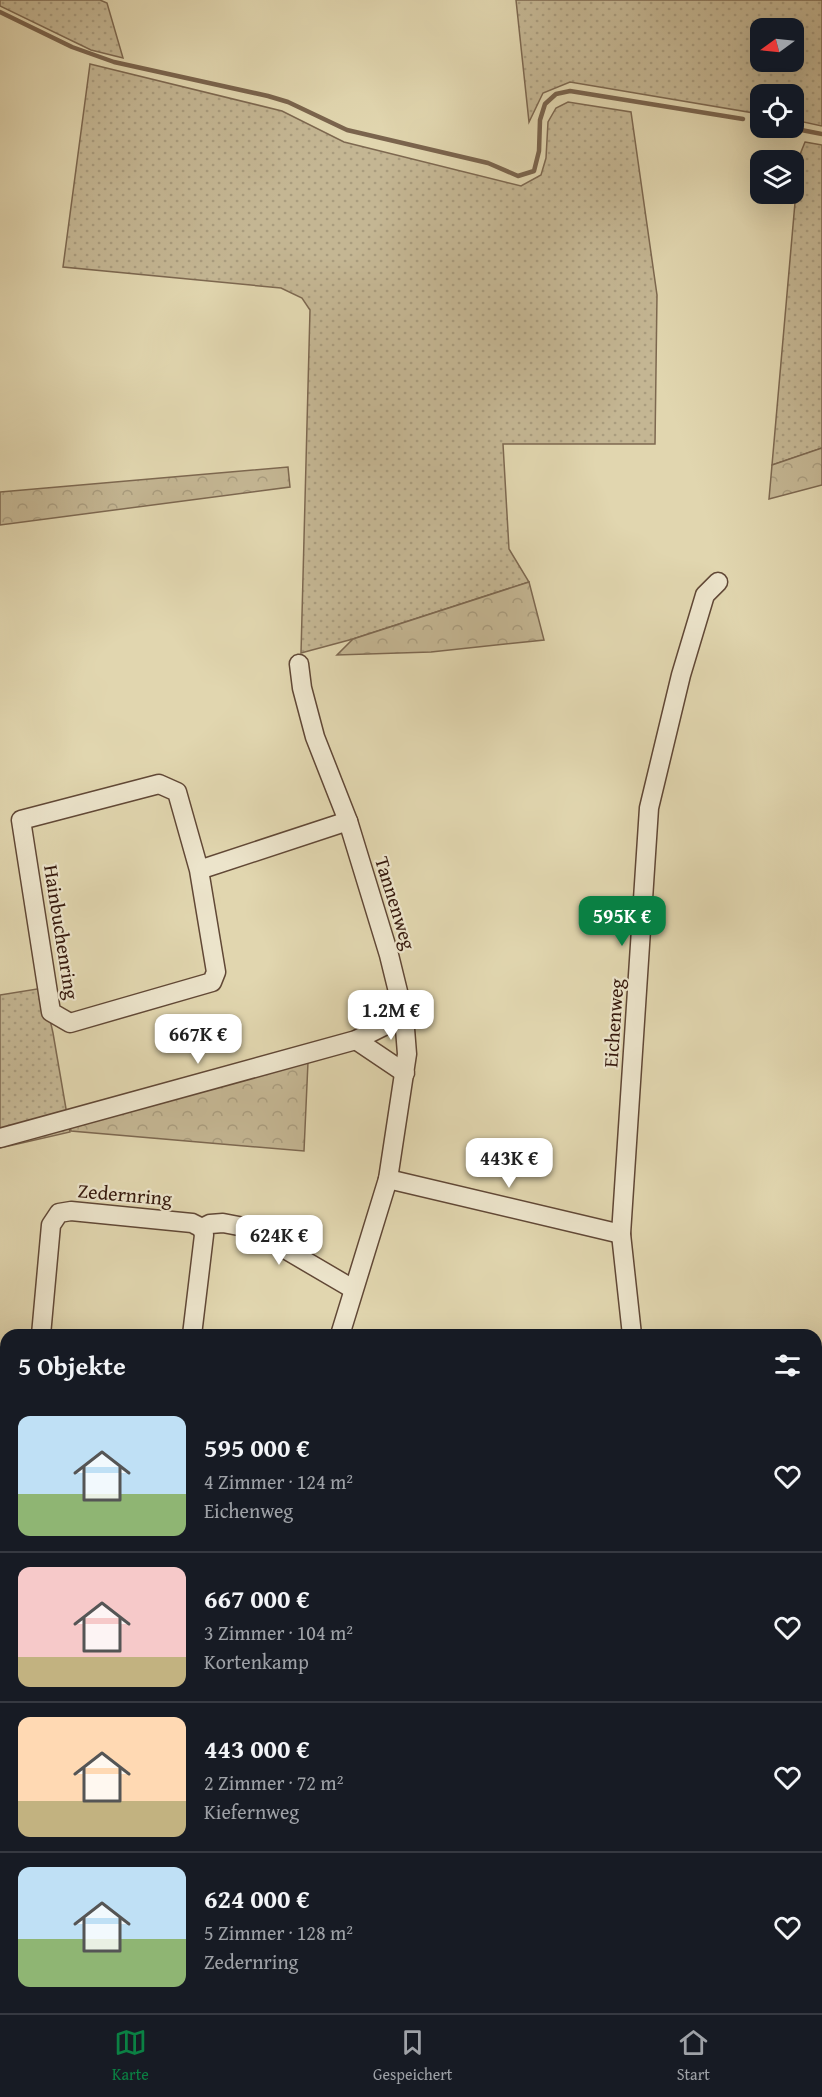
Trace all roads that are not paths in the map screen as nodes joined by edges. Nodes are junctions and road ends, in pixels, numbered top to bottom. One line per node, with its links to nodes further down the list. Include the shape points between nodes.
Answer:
1 (718, 582): 11 (street, Eichenweg, via 705,596 649,808)
2 (299, 664): 3 (street, Tannenweg, via 315,736)
3 (348, 820): 4 (street); 5 (street, Tannenweg)
4 (199, 870): 4 (street, Hainbuchenring, via 216,972 212,982 70,1023 51,1011 21,820 159,784 177,792)
5 (404, 1016): 6 (street); 7 (street, Tannenweg)
6 (356, 1040): 7 (street); 8 (street)
7 (405, 1073): 9 (street, Tannenweg)
8 (0, 1138)
9 (388, 1179): 11 (street); 12 (street, Tannenweg)
10 (202, 1228): 12 (street, Zedernring, via 210,1224 249,1228); 13 (street, Zedernring, via 192,1223 59,1213 51,1225); 14 (street)
11 (621, 1234): 16 (street, Eichenweg)
12 (353, 1289): 15 (street, Tannenweg)
13 (42, 1329)
14 (193, 1329)
15 (342, 1329)
16 (631, 1329)

